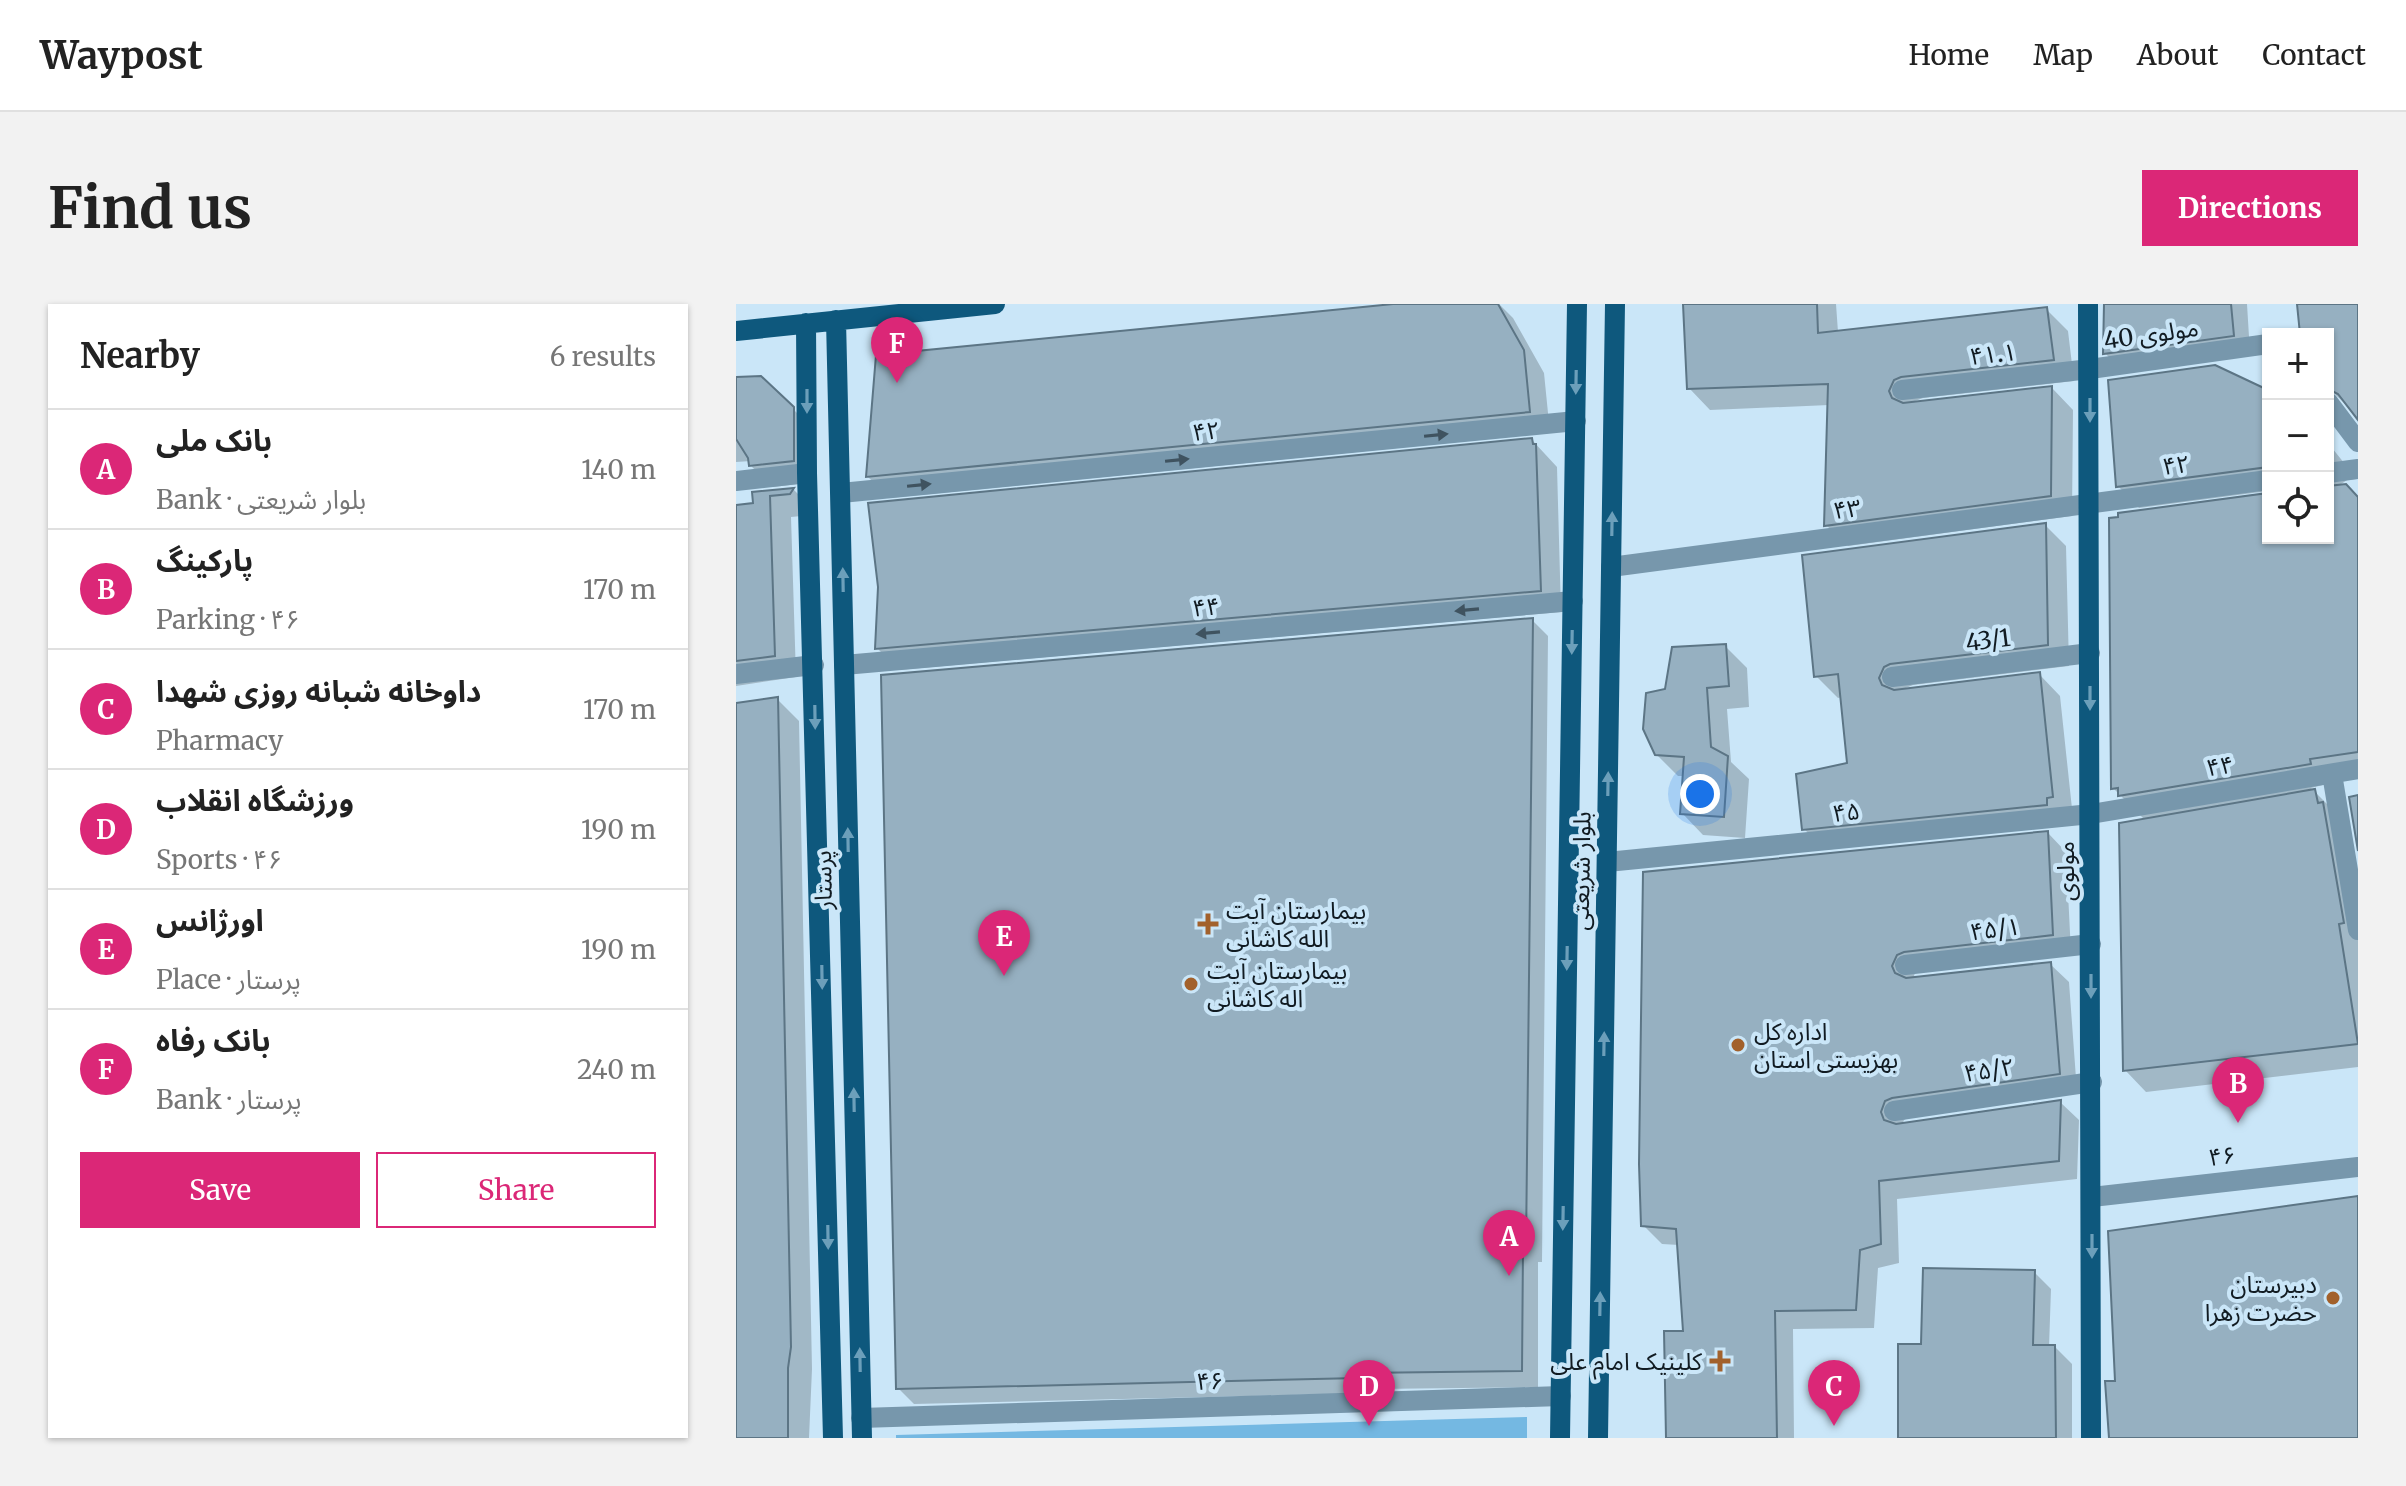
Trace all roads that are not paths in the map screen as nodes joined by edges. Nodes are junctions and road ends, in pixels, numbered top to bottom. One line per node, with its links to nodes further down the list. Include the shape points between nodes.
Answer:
1 (995, 304): 5 (main road)
2 (2088, 304): 11 (main road, مولوی)
3 (1617, 307): 23 (main road, بلوار شریعتی, one-way to 3)
4 (1574, 308): 14 (main road, بلوار شریعتی, one-way to 14)
5 (836, 320): 6 (main road); 9 (main road, پرستار)
6 (806, 323): 7 (main road); 10 (main road, پرستار)
7 (736, 331)
8 (2262, 345): 11 (street, مولوی 40)
9 (837, 362): 10 (main road); 21 (main road, پرستار)
10 (807, 363): 18 (main road, پرستار, one-way to 18)
11 (2090, 369): 12 (street, ۴۱.۱); 22 (main road, مولوی, one-way to 22)
12 (1902, 390)
13 (2334, 410): 15 (street)
14 (1576, 421): 21 (street, ۴۲, one-way to 14); 24 (main road, بلوار شریعتی)
15 (2358, 442)
16 (2358, 469): 17 (street)
17 (2334, 472)
18 (807, 473): 19 (street); 26 (main road, پرستار)
19 (736, 481)
20 (2262, 481): 22 (street, ۴۲)
21 (841, 493): 27 (main road, پرستار, one-way to 21)
22 (2090, 502): 23 (street, ۴۳); 25 (main road, مولوی)
23 (1611, 567): 33 (main road, بلوار شریعتی, one-way to 23)
24 (1573, 601): 27 (street, ۴۴, one-way to 27); 41 (main road, بلوار شریعتی, one-way to 41)
25 (2090, 653): 29 (street, 43/1); 32 (main road, مولوی, one-way to 32)
26 (814, 665): 28 (street); 43 (main road, پرستار, one-way to 43)
27 (844, 665): 42 (main road, پرستار, one-way to 27)
28 (736, 674)
29 (1892, 677)
30 (2358, 769): 31 (street, ۴۴)
31 (2332, 774): 32 (street, ۴۴); 34 (street)
32 (2091, 814): 33 (street, ۴۵); 35 (main road, مولوی)
33 (1607, 862): 45 (main road, بلوار شریعتی, one-way to 33)
34 (2358, 930)
35 (2091, 944): 36 (street, ۴۵/۱); 37 (main road, مولوی, one-way to 37)
36 (1905, 965)
37 (2092, 1082): 38 (street, ۴۵/۲); 40 (main road, مولوی)
38 (1894, 1111)
39 (2358, 1167): 40 (street, ۴۶)
40 (2092, 1197): 46 (main road, مولوی, one-way to 46)
41 (1561, 1396): 42 (street, ۴۶); 44 (main road, بلوار شریعتی)
42 (861, 1428)
43 (833, 1438)
44 (1560, 1438)
45 (1598, 1438)
46 (2091, 1438)

